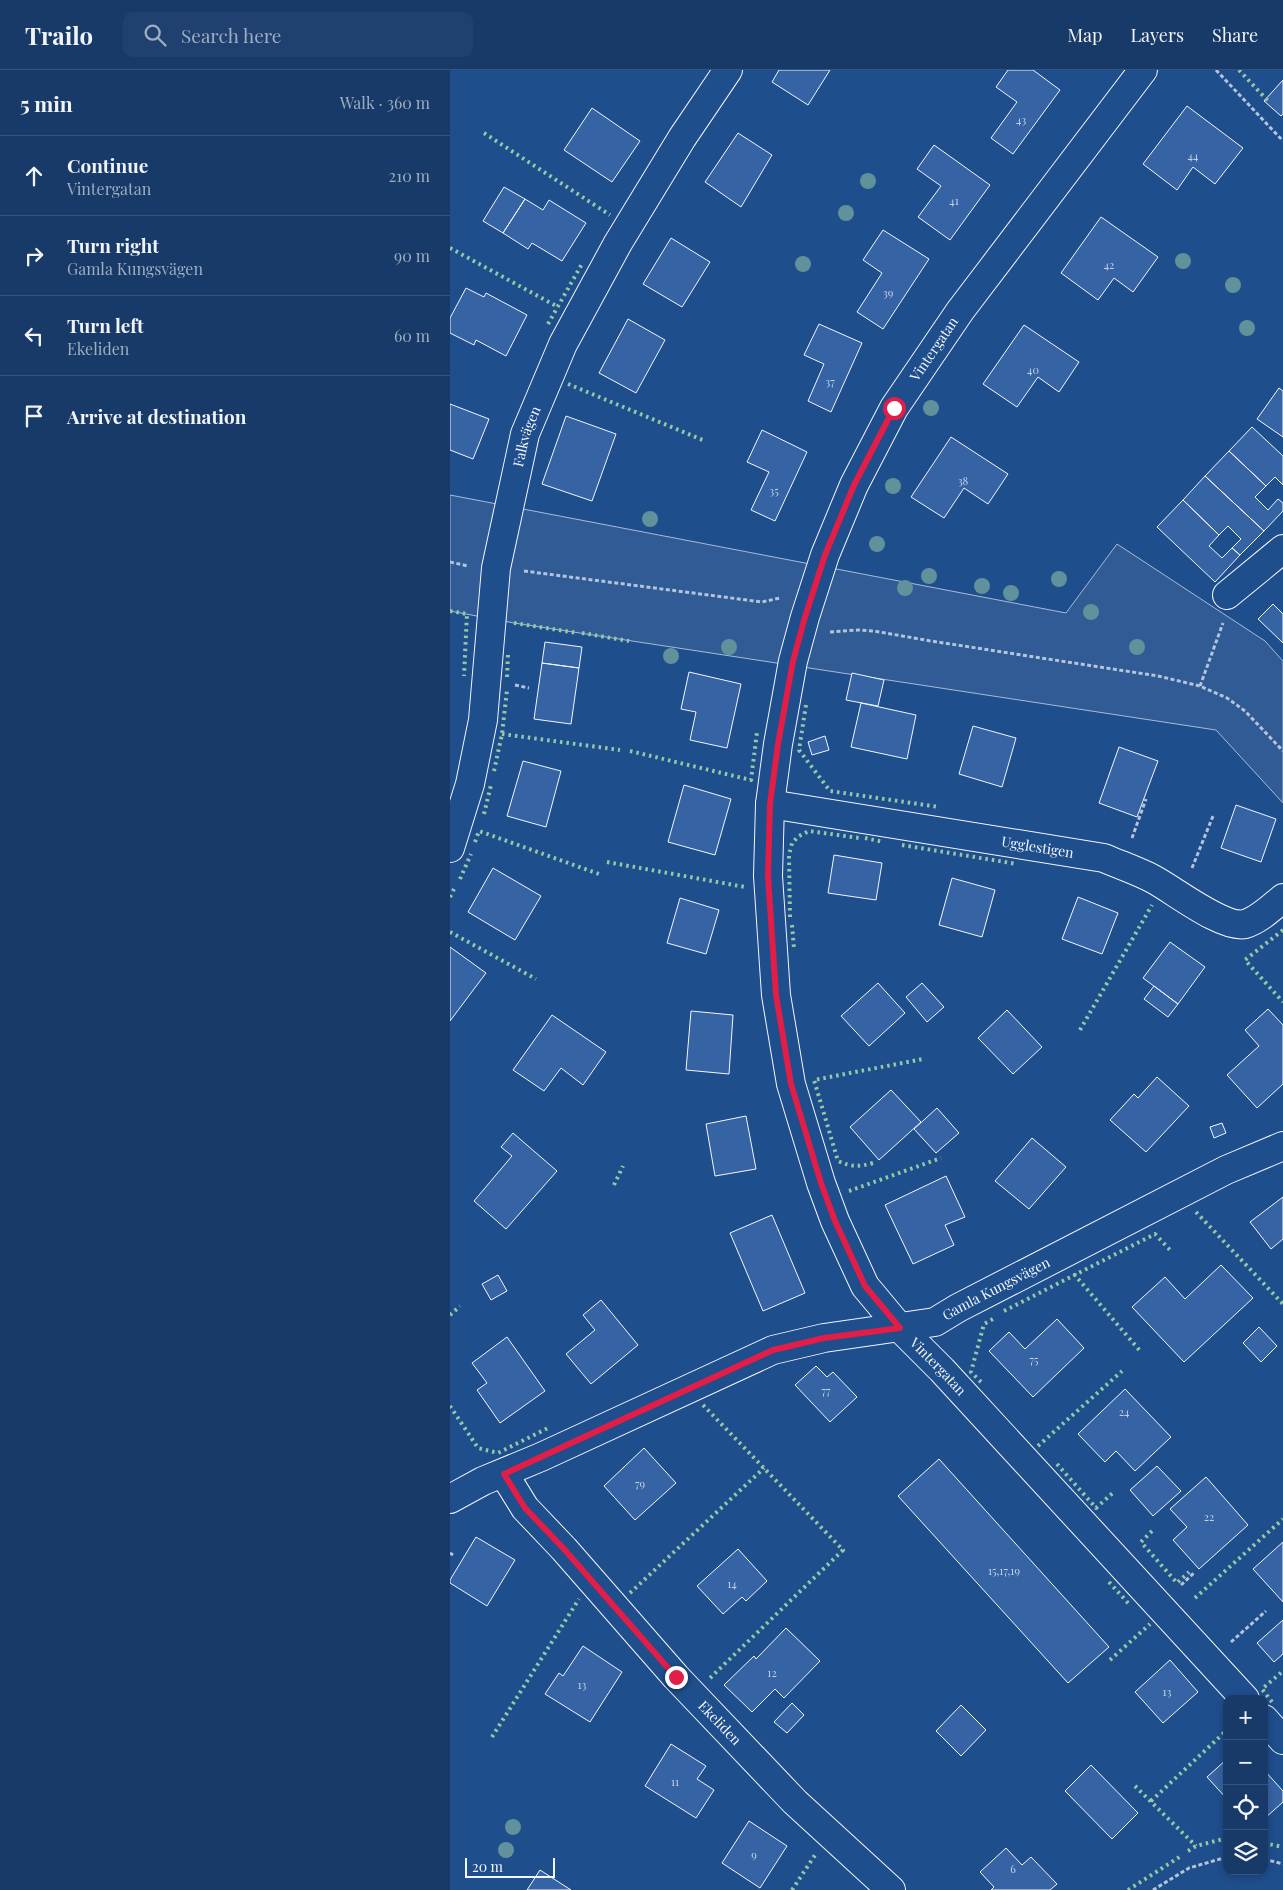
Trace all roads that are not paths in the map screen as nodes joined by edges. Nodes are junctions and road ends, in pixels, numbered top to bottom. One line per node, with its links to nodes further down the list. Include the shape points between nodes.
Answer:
1 (728, 70): 6 (street, Falkvägen, via 682,138 562,344 526,434 496,568 483,720 470,784)
2 (1143, 70): 5 (street, Vintergatan, via 960,311 894,408 854,485 825,555 793,661)
3 (1283, 549): 4 (street)
4 (1227, 595)
5 (770, 804): 7 (street, Ugglestigen, via 1104,858 1152,879 1203,911 1232,923 1244,924 1257,918); 9 (street, Vintergatan, via 768,876 776,995 791,1084 835,1221 865,1286)
6 (450, 848)
7 (1283, 898)
8 (1283, 1146): 9 (street, Gamla Kungsvägen, via 1226,1170 935,1322)
9 (900, 1328): 10 (street, Gamla Kungsvägen, via 824,1338 773,1350); 12 (street, Vintergatan, via 949,1377)
10 (504, 1474): 11 (street, Gamla Kungsvägen); 15 (street, Ekeliden, via 525,1508 676,1677 795,1802)
11 (450, 1499)
12 (1241, 1695)
13 (1268, 1723): 14 (street)
14 (1283, 1740)
15 (891, 1890)

